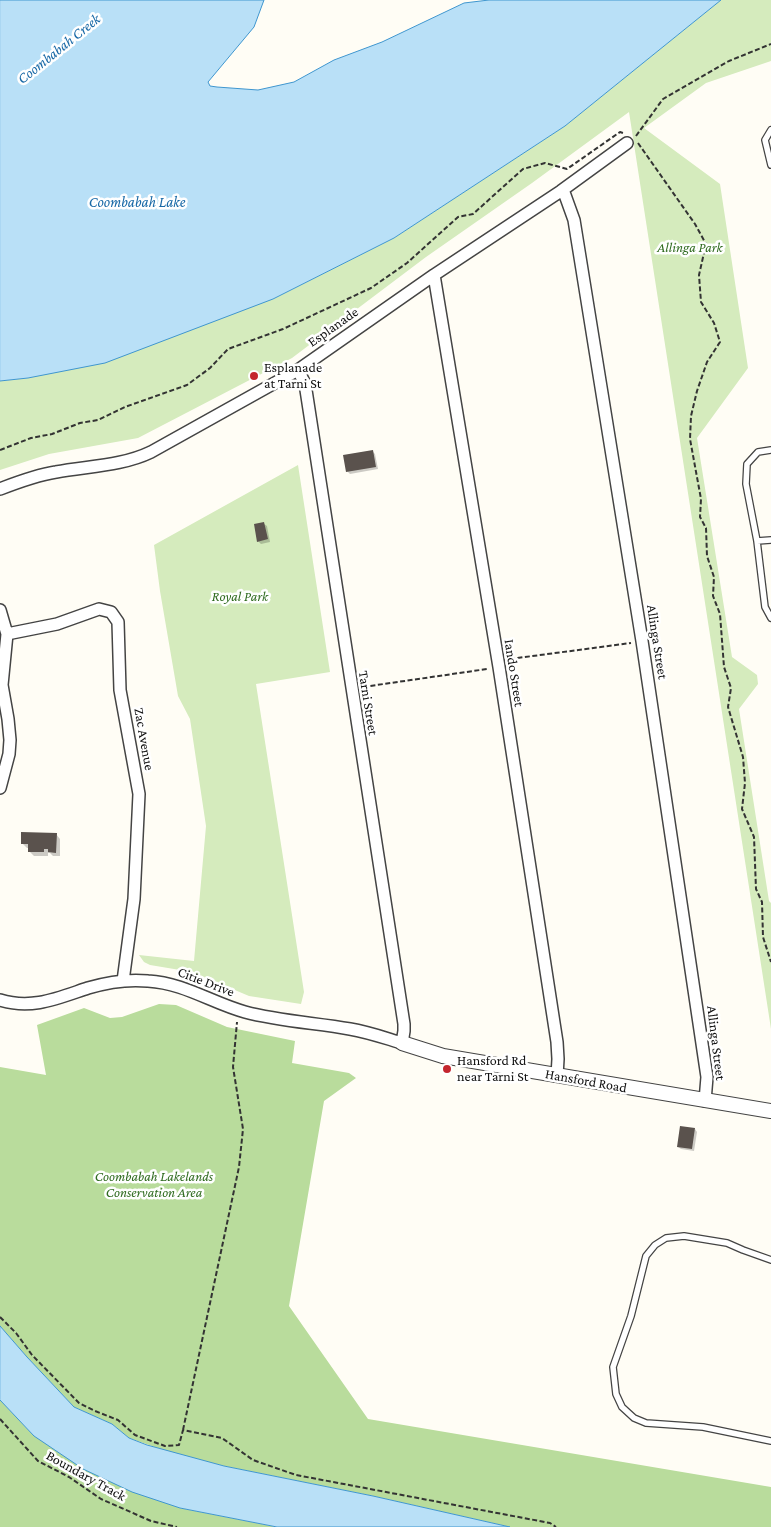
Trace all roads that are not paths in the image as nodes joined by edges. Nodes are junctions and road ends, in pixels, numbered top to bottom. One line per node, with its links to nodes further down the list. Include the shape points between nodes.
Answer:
1 (771, 130): 3 (lane, via 765,140)
2 (631, 140): 4 (street, Esplanade)
3 (771, 165)
4 (562, 191): 5 (street, Esplanade); 20 (street, Allinga Street, via 574,220 642,641 707,1077)
5 (434, 275): 6 (street, Esplanade); 19 (street, Iando Street, via 557,1042)
6 (298, 370): 8 (street, Esplanade, via 139,458 54,472); 18 (street, Tarni Street, via 306,390 404,1024)
7 (771, 450): 10 (lane, via 758,452 747,464 746,484)
8 (0, 489)
9 (771, 540): 10 (lane)
10 (757, 541): 12 (lane, via 765,608)
11 (0, 610): 13 (street)
12 (771, 618)
13 (7, 634): 14 (street); 16 (street, Zac Avenue, via 57,624 99,609 111,612 118,622 120,690 139,794 134,899)
14 (1, 685): 15 (street, via 10,740)
15 (0, 788)
16 (123, 981): 17 (street, Citie Drive, via 98,985 38,1004); 18 (street, Citie Drive, via 170,984 247,1012 362,1031)
17 (0, 1000)
18 (402, 1043): 19 (street, Hansford Road, via 443,1056)
19 (556, 1076): 20 (street, Hansford Road)
20 (705, 1100): 21 (street, Hansford Road)
21 (771, 1111)
22 (771, 1260): 23 (lane, via 727,1242 684,1236 660,1241 646,1256 631,1316 613,1366 616,1394 622,1407 634,1418 646,1423 703,1427)
23 (771, 1441)

